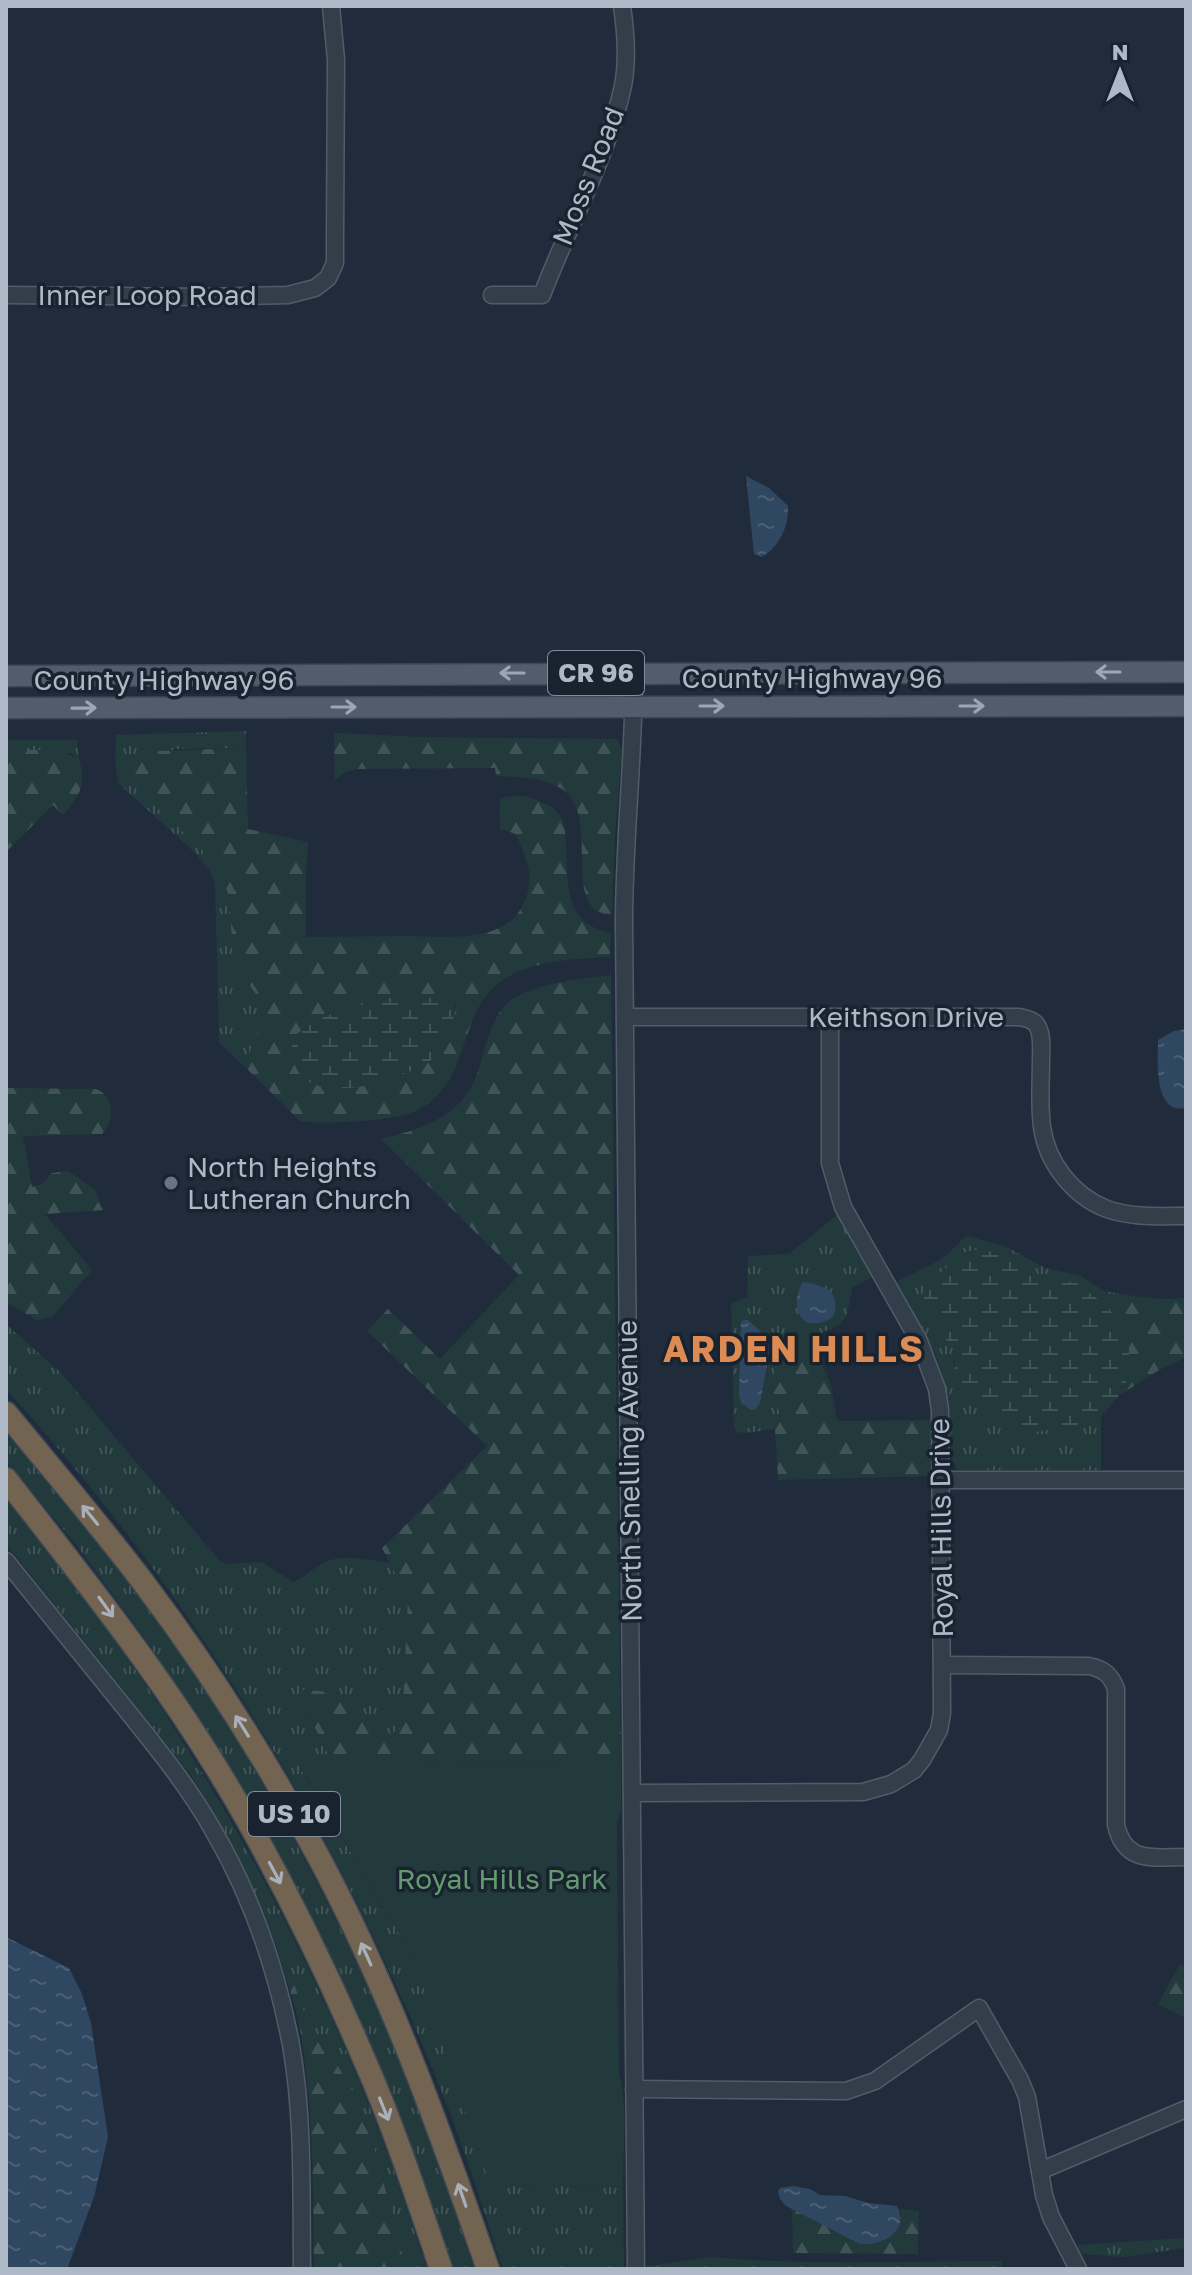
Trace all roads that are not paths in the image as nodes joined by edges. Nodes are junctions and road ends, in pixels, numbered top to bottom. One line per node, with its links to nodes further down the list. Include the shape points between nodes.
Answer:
1 (331, 6): 3 (street, Inner Loop Road, via 336,60 335,263 328,278 315,288 288,295)
2 (622, 6): 4 (street, Moss Road, via 627,40 619,99 607,141 542,295)
3 (6, 295)
4 (492, 295)
5 (634, 672): 6 (main road, County Highway 96 / CR 96, one-way to 5); 7 (main road, County Highway 96 / CR 96, one-way to 7); 8 (street, North Snelling Avenue)
6 (1186, 672)
7 (6, 676)
8 (634, 706): 9 (main road, County Highway 96 / CR 96, one-way to 9); 10 (main road, County Highway 96 / CR 96, one-way to 8); 11 (street, North Snelling Avenue, via 624,875)
9 (1186, 706)
10 (6, 708)
11 (625, 1017): 12 (street, Keithson Drive); 20 (street, North Snelling Avenue)
12 (830, 1017): 13 (street, Keithson Drive, via 1028,1019 1036,1024 1042,1041 1045,1141 1064,1177 1084,1197 1107,1209); 16 (street, Royal Hills Drive, via 829,1140 835,1186 927,1361 940,1411)
13 (1186, 1216)
14 (6, 1413): 27 (highway, US 10, one-way to 14, via 389,2006 287,1801 152,1594)
15 (6, 1479): 26 (highway, US 10, one-way to 26, via 154,1675 249,1824 365,2060)
16 (941, 1480): 17 (street); 19 (street, Royal Hills Drive)
17 (1186, 1480)
18 (6, 1561): 25 (street, via 188,1790 214,1830 250,1907 291,2046)
19 (943, 1665): 20 (street, Royal Hills Drive, via 939,1730 914,1770 891,1784 848,1794); 21 (street, via 1089,1666 1106,1671 1116,1689 1119,1836 1139,1856)
20 (632, 1793): 22 (street, North Snelling Avenue)
21 (1186, 1857)
22 (634, 2089): 24 (street, via 846,2091 875,2081 979,2008 1027,2097); 28 (street, North Snelling Avenue)
23 (1186, 2109): 24 (street)
24 (1040, 2171): 29 (street, via 1051,2217)
25 (302, 2269)
26 (441, 2269)
27 (488, 2269)
28 (636, 2269)
29 (1078, 2269)

